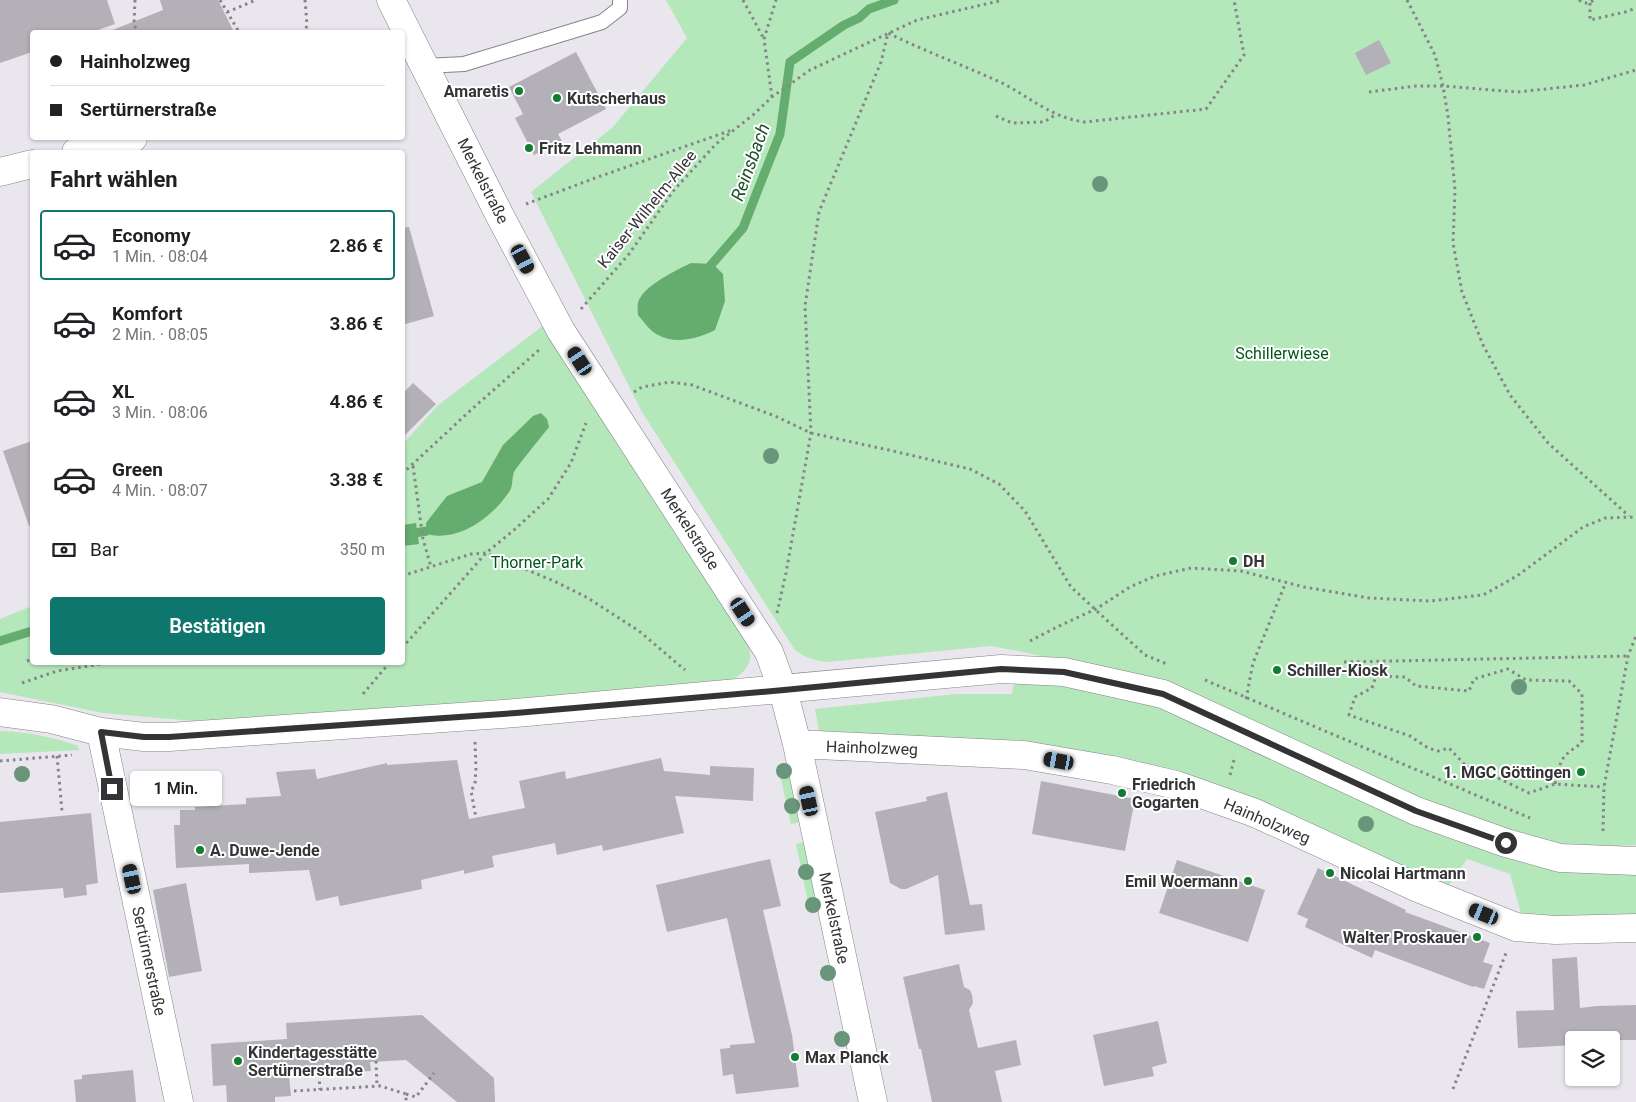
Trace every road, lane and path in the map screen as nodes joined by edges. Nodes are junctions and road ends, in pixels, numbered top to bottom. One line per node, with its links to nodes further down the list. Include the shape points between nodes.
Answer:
1 (135, 0): 17 (path)
2 (220, 0): 16 (path)
3 (256, 0): 16 (path)
4 (305, 0): 19 (path)
5 (391, 0): 20 (street, Merkelstraße)
6 (743, 0): 22 (path)
7 (776, 0): 22 (path)
8 (1003, 0): 21 (path, Kaiser-Wilhelm-Allee, via 917,20)
9 (1234, 0): 29 (path, via 1244,55 1206,109 1085,122)
10 (1407, 0): 26 (path, via 1435,55)
11 (1579, 0): 14 (path)
12 (1594, 0): 14 (path)
13 (620, 2): 24 (lane, via 620,8 602,22 464,64)
14 (1590, 3): 15 (path, via 1590,20)
15 (1636, 8)
16 (227, 12): 18 (path)
17 (136, 30)
18 (238, 30)
19 (306, 30)
20 (401, 30)
21 (888, 33): 28 (path, Kaiser-Wilhelm-Allee, via 810,70); 29 (path, via 1001,83); 39 (path, via 881,62 819,212 805,306)
22 (764, 39): 28 (path)
23 (405, 41): 24 (street, Merkelstraße)
24 (414, 67): 36 (street, Merkelstraße)
25 (1636, 70): 26 (path, via 1584,85 1517,92)
26 (1444, 86): 27 (path); 42 (path, via 1455,190 1453,243 1462,292 1482,345 1510,396 1548,443)
27 (1368, 92)
28 (772, 97): 31 (path, Kaiser-Wilhelm-Allee)
29 (1055, 115): 30 (path, via 1044,122 1012,123)
30 (996, 116)
31 (735, 129): 36 (path); 37 (path, Kaiser-Wilhelm-Allee, via 716,144 674,190 629,254)
32 (125, 140): 33 (street)
33 (84, 150)
34 (30, 164): 35 (street)
35 (0, 172)
36 (500, 214): 37 (street, Merkelstraße)
37 (561, 331): 38 (street, Merkelstraße); 40 (path, Kaiser-Wilhelm-Allee)
38 (599, 411): 39 (path, via 642,388 670,382 692,385); 44 (path, via 548,499); 49 (street, Merkelstraße)
39 (811, 433): 48 (path, via 970,469 999,484 1025,511 1071,587); 49 (path, via 774,624)
40 (413, 465): 41 (path, Kaiser-Wilhelm-Allee); 45 (path, via 423,539)
41 (405, 472)
42 (1630, 516): 43 (path); 47 (path, via 1605,518 1583,527 1517,576 1482,595 1430,601 1369,598)
43 (1636, 518)
44 (486, 553): 45 (path, via 471,554); 51 (path); 59 (path, via 554,580 588,598 639,631)
45 (431, 567): 46 (path)
46 (405, 575)
47 (1286, 582): 48 (path, via 1241,571 1191,568 1155,576 1130,587); 63 (path, via 1253,663)
48 (1096, 609): 57 (path, via 1145,654); 58 (path, via 1012,651)
49 (758, 635): 62 (street, Merkelstraße, via 769,652)
50 (1636, 636): 52 (path)
51 (405, 645)
52 (1628, 656): 55 (path); 72 (path)
53 (30, 660): 54 (path)
54 (27, 661)
55 (1344, 662)
56 (93, 665): 61 (path, via 57,670)
57 (1171, 665)
58 (1001, 669): 62 (street); 78 (street, via 1064,672 1163,694 1416,811 1488,837 1560,858)
59 (686, 670)
60 (1204, 680): 63 (path)
61 (22, 683)
62 (784, 690): 65 (street, via 500,715 144,737); 66 (street, Merkelstraße)
63 (1247, 697): 76 (path)
64 (0, 712): 65 (street, via 51,720)
65 (103, 743): 68 (path); 89 (street, Sertürnerstraße)
66 (797, 744): 73 (street, Hainholzweg, via 1024,755 1176,785); 91 (street, Merkelstraße)
67 (1236, 750): 73 (path)
68 (57, 756): 70 (path); 74 (path)
69 (475, 759): 75 (path, via 475,784 471,791)
70 (0, 761)
71 (1555, 784): 71 (path, via 1560,760 1582,743 1582,694 1569,681 1526,680 1508,669 1474,680 1469,691 1416,686 1405,677 1376,676 1372,688 1355,697 1349,715 1410,736 1428,748 1438,751 1449,748 1467,767 1529,793); 72 (path)
72 (1604, 787): 77 (path)
73 (1224, 802): 79 (street, Hainholzweg, via 1255,813 1418,888)
74 (62, 811)
75 (476, 818)
76 (1532, 819)
77 (1602, 840)
78 (1636, 861)
79 (1516, 927): 80 (street, Hainholzweg, via 1555,930); 85 (path)
80 (1636, 928)
81 (376, 1061): 84 (path)
82 (434, 1073): 88 (path, via 416,1097)
83 (319, 1075): 86 (path)
84 (377, 1086): 86 (path); 88 (path)
85 (1453, 1089)
86 (320, 1090): 87 (path)
87 (294, 1091)
88 (406, 1094): 90 (path)
89 (179, 1102)
90 (406, 1102)
91 (873, 1102)

